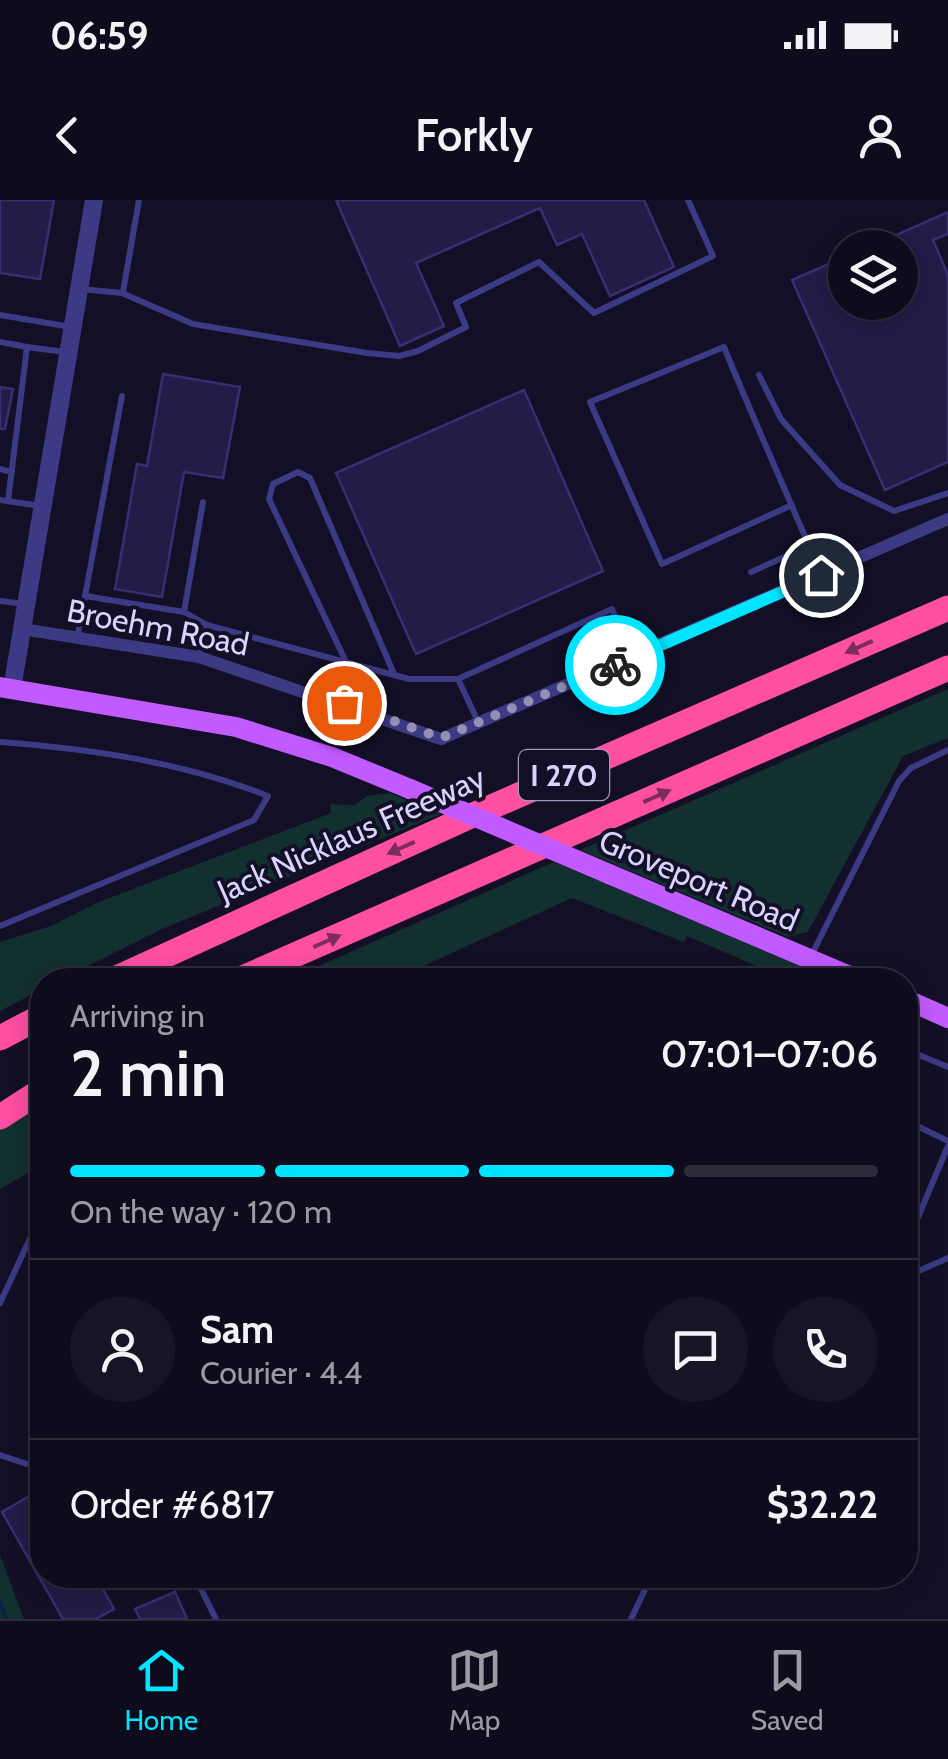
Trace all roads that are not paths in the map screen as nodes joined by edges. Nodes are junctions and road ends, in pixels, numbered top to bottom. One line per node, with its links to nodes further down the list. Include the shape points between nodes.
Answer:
1 (94, 200): 4 (street)
2 (139, 200): 5 (lane)
3 (688, 200): 5 (lane, via 713,256 594,314 539,262 456,302 466,326 399,356 192,324)
4 (79, 289): 5 (lane); 7 (street)
5 (122, 293)
6 (0, 316): 7 (lane)
7 (72, 327): 10 (street)
8 (0, 342): 9 (lane)
9 (28, 347): 10 (lane); 14 (lane)
10 (68, 353): 18 (street)
11 (759, 375): 15 (lane, via 781,419 840,485 894,511)
12 (122, 396): 24 (lane)
13 (0, 469): 14 (lane)
14 (12, 472): 16 (lane)
15 (948, 493)
16 (4, 501): 18 (lane)
17 (203, 502): 28 (lane)
18 (42, 506): 26 (street)
19 (792, 506): 19 (lane, via 724,347 590,402 662,564); 21 (lane)
20 (948, 519): 23 (street, Broehm Road)
21 (809, 546): 22 (lane); 23 (lane)
22 (751, 572)
23 (821, 575): 33 (street, Broehm Road)
24 (86, 596): 28 (lane); 31 (lane)
25 (0, 601): 26 (lane)
26 (26, 604): 30 (street)
27 (948, 608): 44 (highway, Jack Nicklaus Freeway / I 270, one-way to 44)
28 (184, 612): 29 (lane)
29 (207, 625): 32 (lane); 34 (lane)
30 (22, 629): 31 (street, Broehm Road); 38 (street)
31 (77, 638): 32 (street, Broehm Road)
32 (199, 657): 39 (street, Broehm Road, via 432,737)
33 (634, 657): 37 (lane, via 612,609); 39 (street, Broehm Road)
34 (346, 662): 36 (lane); 36 (lane, via 269,499 274,484 298,472 310,478)
35 (948, 668): 45 (highway, I 270, one-way to 35)
36 (394, 675): 37 (lane)
37 (458, 678): 39 (lane)
38 (6, 688): 43 (main road, Groveport Road, bridge, via 236,726 332,756)
39 (479, 725)
40 (0, 742): 42 (lane, via 95,749 227,779 268,796 254,820)
41 (948, 750): 43 (lane, via 911,768 899,782)
42 (0, 926)
43 (809, 959): 46 (main road, Groveport Road)
44 (138, 968)
45 (265, 968)
46 (830, 968)
47 (918, 1010): 48 (main road)
48 (948, 1018)
49 (30, 1022): 50 (highway)
50 (0, 1038)
51 (918, 1059): 52 (lane)
52 (948, 1067)
53 (30, 1083): 55 (highway)
54 (30, 1098): 56 (highway)
55 (0, 1100)
56 (0, 1118)
57 (918, 1127): 58 (lane)
58 (948, 1143): 59 (lane)
59 (918, 1216)
60 (30, 1239): 63 (lane)
61 (948, 1258): 62 (lane)
62 (918, 1271)
63 (0, 1303)
64 (0, 1455): 65 (lane)
65 (30, 1465)
66 (200, 1588): 68 (lane)
67 (646, 1588): 69 (lane)
68 (216, 1619)
69 (631, 1619)

